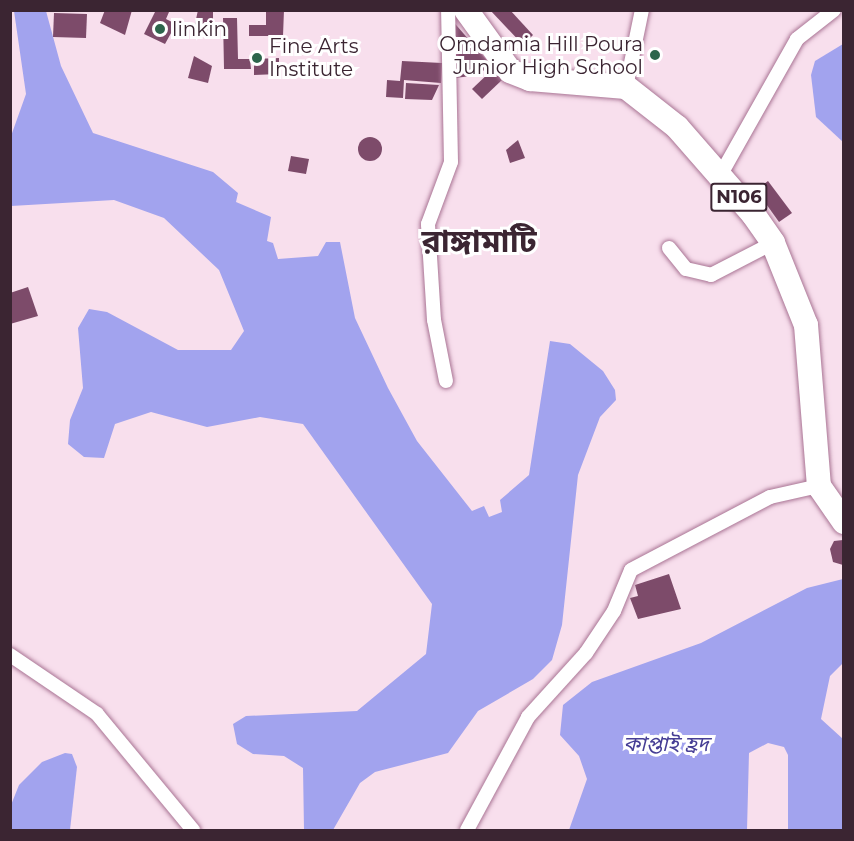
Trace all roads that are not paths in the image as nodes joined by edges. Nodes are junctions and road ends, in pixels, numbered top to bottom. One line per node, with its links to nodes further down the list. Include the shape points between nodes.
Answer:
1 (448, 10): 9 (street, via 451,162 428,224 434,320)
2 (466, 10): 5 (highway, via 510,71 530,79)
3 (642, 10): 5 (street)
4 (834, 10): 6 (street, via 797,39)
5 (626, 87): 6 (highway, N106, via 676,127)
6 (721, 174): 7 (highway, N106)
7 (773, 243): 8 (street, via 711,275 686,269); 10 (highway, N106, via 806,325)
8 (669, 248)
9 (446, 381)
10 (819, 486): 11 (highway, N106); 14 (street, via 771,497 631,570 614,611 586,653 528,717)
11 (843, 522)
12 (10, 655): 13 (street, via 97,714)
13 (193, 831)
14 (467, 831)

